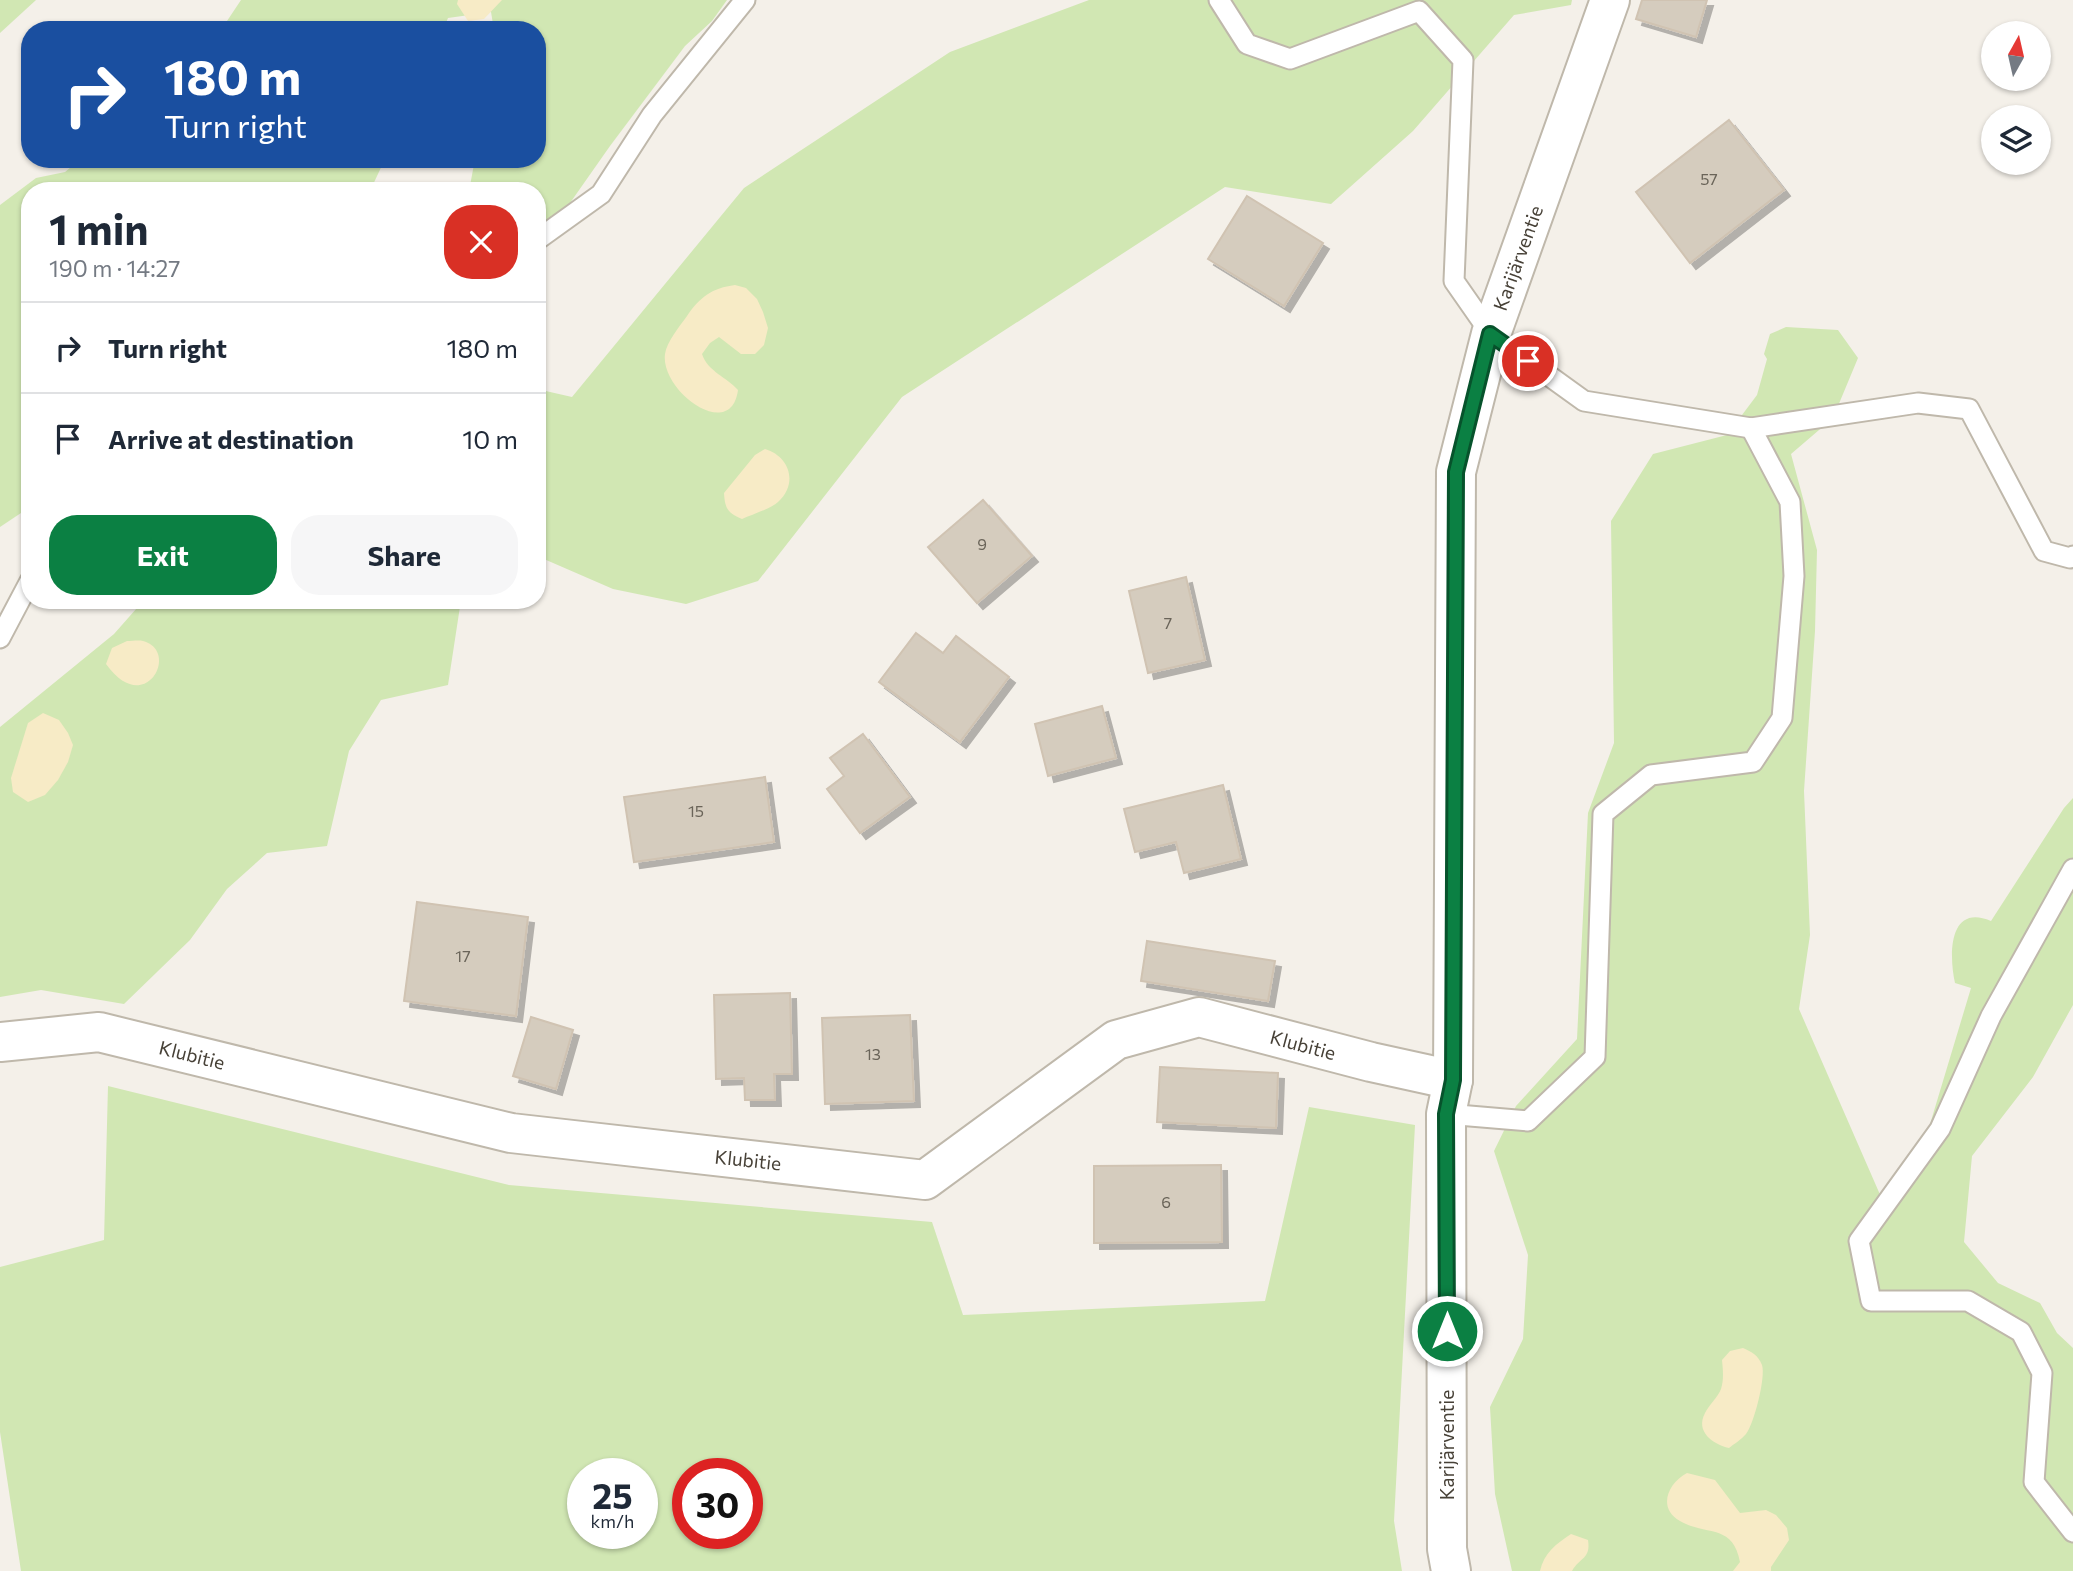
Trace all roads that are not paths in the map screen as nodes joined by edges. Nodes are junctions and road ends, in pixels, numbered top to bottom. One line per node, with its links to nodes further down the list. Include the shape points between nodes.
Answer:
1 (745, 0): 4 (lane, via 652,115 601,194)
2 (1219, 0): 5 (lane, via 1247,44 1290,59 1419,11 1463,60 1454,281)
3 (1610, 0): 5 (street, Karijärventie)
4 (546, 234)
5 (1490, 334): 6 (lane, via 1584,401); 12 (street, Karijärventie, via 1456,472)
6 (1751, 428): 7 (lane, via 1918,403 1969,408 2044,551); 12 (lane, via 1790,502 1794,576 1782,718 1753,761 1651,775 1603,814 1595,1057 1528,1121)
7 (2073, 556)
8 (21, 599): 9 (lane)
9 (0, 638)
10 (2073, 869): 13 (lane, via 1991,1016 1940,1129 1859,1241 1871,1301 1968,1301 2021,1332 2042,1373 2034,1482)
11 (0, 1042): 12 (street, Klubitie, via 99,1032 511,1133 925,1180 1116,1040 1199,1017 1371,1062)
12 (1450, 1097): 14 (street, Karijärventie, via 1447,1549)
13 (2073, 1532)
14 (1451, 1571)

